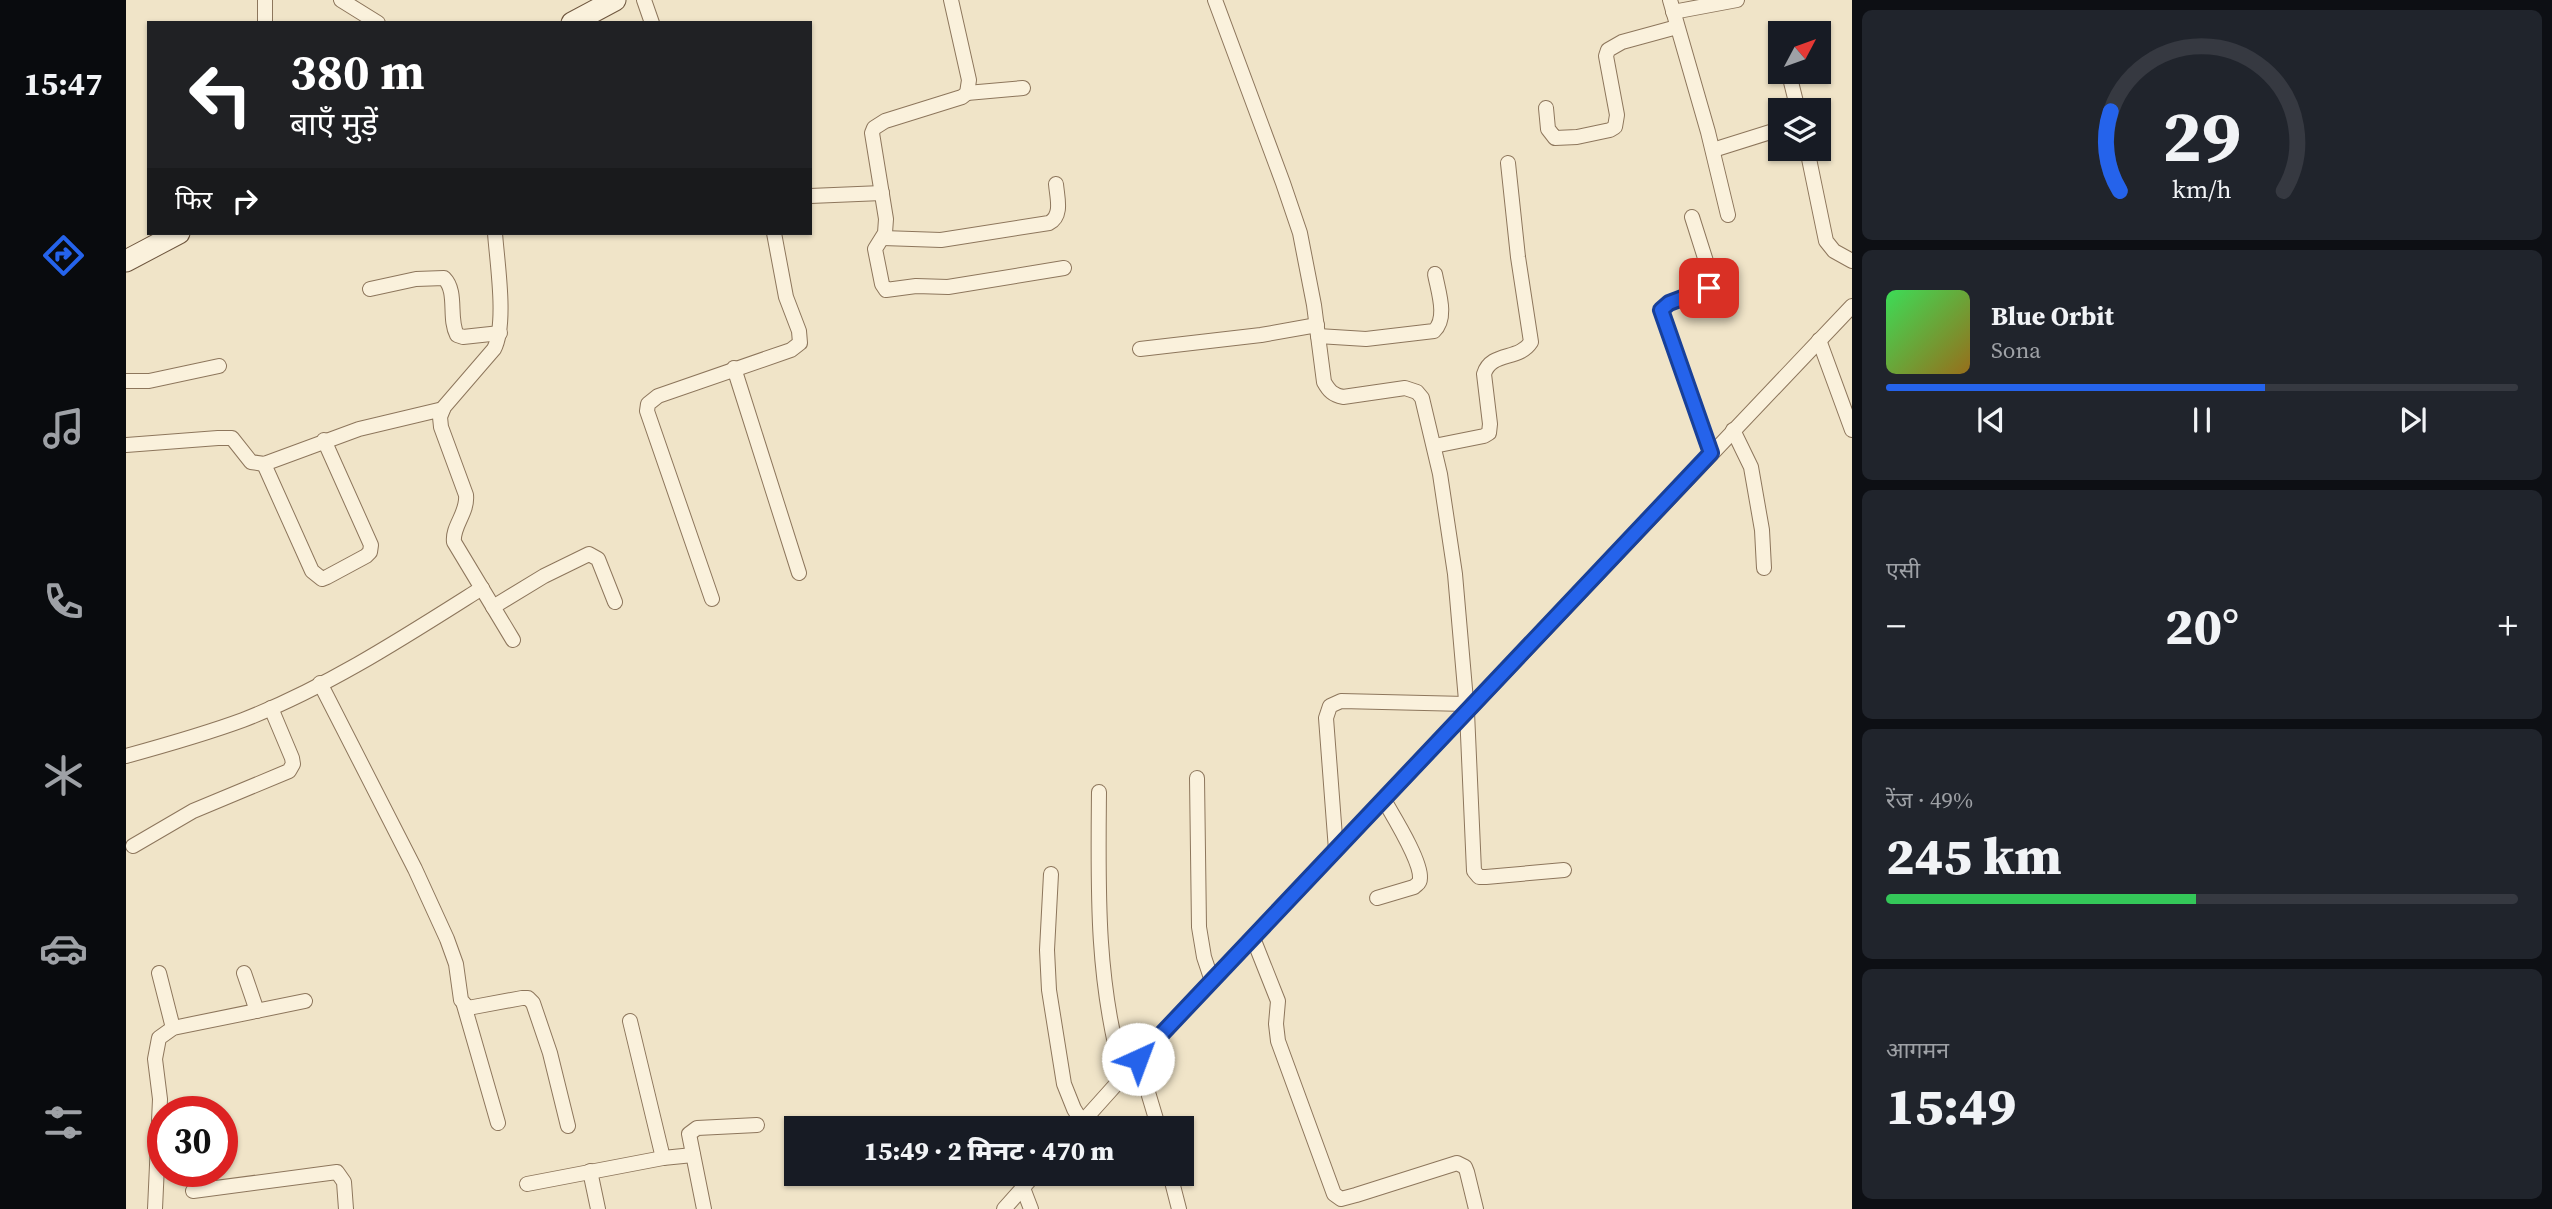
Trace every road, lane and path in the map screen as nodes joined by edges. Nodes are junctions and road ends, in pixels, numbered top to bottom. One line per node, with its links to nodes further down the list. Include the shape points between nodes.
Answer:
1 (265, 0): 9 (street)
2 (341, 0): 10 (street)
3 (615, 0): 11 (main road)
4 (644, 0): 12 (street)
5 (951, 0): 15 (street, via 969,80)
6 (1215, 0): 36 (street, via 1293,210)
7 (1737, 0): 8 (street)
8 (1671, 6): 13 (street)
9 (265, 21)
10 (375, 21)
11 (576, 21)
12 (651, 21)
13 (1677, 27): 16 (street, via 1608,50 1615,127 1555,138 1548,129); 18 (street)
14 (1023, 88): 15 (street)
15 (967, 93): 22 (street, via 873,128)
16 (1546, 108)
17 (1768, 133): 18 (street)
18 (1713, 150): 24 (street)
19 (1809, 161): 31 (street, via 1826,241)
20 (1508, 163): 48 (street, via 1531,342 1522,352 1487,366 1489,433)
21 (1056, 184): 29 (street, via 1058,215 1049,223 941,240)
22 (882, 193): 23 (street); 29 (street)
23 (812, 196)
24 (1728, 215)
25 (1692, 217): 49 (street, via 1711,285 1661,310)
26 (175, 235): 30 (main road)
27 (495, 235): 37 (street)
28 (774, 235): 41 (street, via 800,343)
29 (883, 238): 32 (street, via 875,256 886,290 948,287)
30 (126, 261)
31 (1852, 261)
32 (1065, 268)
33 (1435, 274): 36 (street, via 1441,320 1434,331 1366,339)
34 (370, 289): 37 (street, via 444,278 451,287 457,335)
35 (1852, 306): 38 (street)
36 (1318, 330): 39 (street); 48 (street, via 1329,390 1343,397 1412,389 1422,398)
37 (500, 332): 43 (street, via 494,349)
38 (1819, 341): 44 (street); 45 (street)
39 (1140, 349)
40 (219, 366): 42 (street, via 149,381)
41 (734, 368): 52 (street); 54 (street, via 648,404)
42 (126, 381)
43 (443, 409): 46 (street); 53 (street, via 441,428 467,503 454,542)
44 (1733, 430): 49 (street); 51 (street, via 1751,467)
45 (1852, 430)
46 (324, 440): 50 (street); 50 (street, via 371,545 366,556 327,577 322,579 312,571)
47 (126, 445): 50 (street, via 232,439 251,462)
48 (1434, 446): 60 (street, via 1455,574)
49 (1711, 453): 60 (street)
50 (264, 464)
51 (1764, 568)
52 (799, 573)
53 (482, 588): 56 (street); 58 (street)
54 (712, 599)
55 (615, 602): 56 (street, via 597,559 589,554)
56 (493, 607): 57 (street)
57 (513, 640)
58 (320, 683): 59 (street); 75 (street, via 451,948)
59 (271, 708): 61 (street); 65 (street, via 292,758 289,771 193,811)
60 (1466, 708): 64 (street); 66 (street, via 1341,701 1330,706 1326,718); 67 (street, via 1474,872 1486,877)
61 (126, 756)
62 (1197, 778): 73 (street, via 1199,928)
63 (1099, 792): 80 (street, via 1099,934 1106,1005)
64 (1384, 800): 66 (street); 69 (street, via 1420,876 1414,887)
65 (133, 846)
66 (1336, 850): 70 (street)
67 (1564, 870)
68 (1051, 874): 81 (street, via 1049,990 1064,1084)
69 (1377, 898)
70 (1253, 938): 73 (street); 101 (street, via 1278,1001 1278,1041 1334,1194 1341,1199 1457,1163 1467,1171)
71 (159, 973): 78 (street)
72 (244, 973): 76 (street)
73 (1212, 981): 79 (street)
74 (305, 1001): 76 (street)
75 (464, 1006): 84 (street); 86 (street, via 522,998 533,1003)
76 (257, 1011): 78 (street)
77 (630, 1021): 88 (street)
78 (173, 1028): 94 (street, via 159,1038 156,1047 160,1099)
79 (1138, 1059): 80 (street); 83 (street)
80 (1123, 1076): 82 (street)
81 (1076, 1116)
82 (1087, 1116)
83 (1155, 1116)
84 (498, 1123)
85 (757, 1125): 87 (street, via 697,1128 689,1134)
86 (568, 1126)
87 (693, 1155): 88 (street); 97 (street)
88 (663, 1158): 89 (street)
89 (590, 1171): 90 (street); 96 (street)
90 (527, 1184)
91 (1173, 1186): 100 (street)
92 (1023, 1188): 98 (street); 99 (street)
93 (193, 1191): 95 (street, via 337,1172 344,1182)
94 (155, 1209)
95 (346, 1209)
96 (598, 1209)
97 (704, 1209)
98 (1004, 1209)
99 (1031, 1209)
100 (1178, 1209)
101 (1476, 1209)

